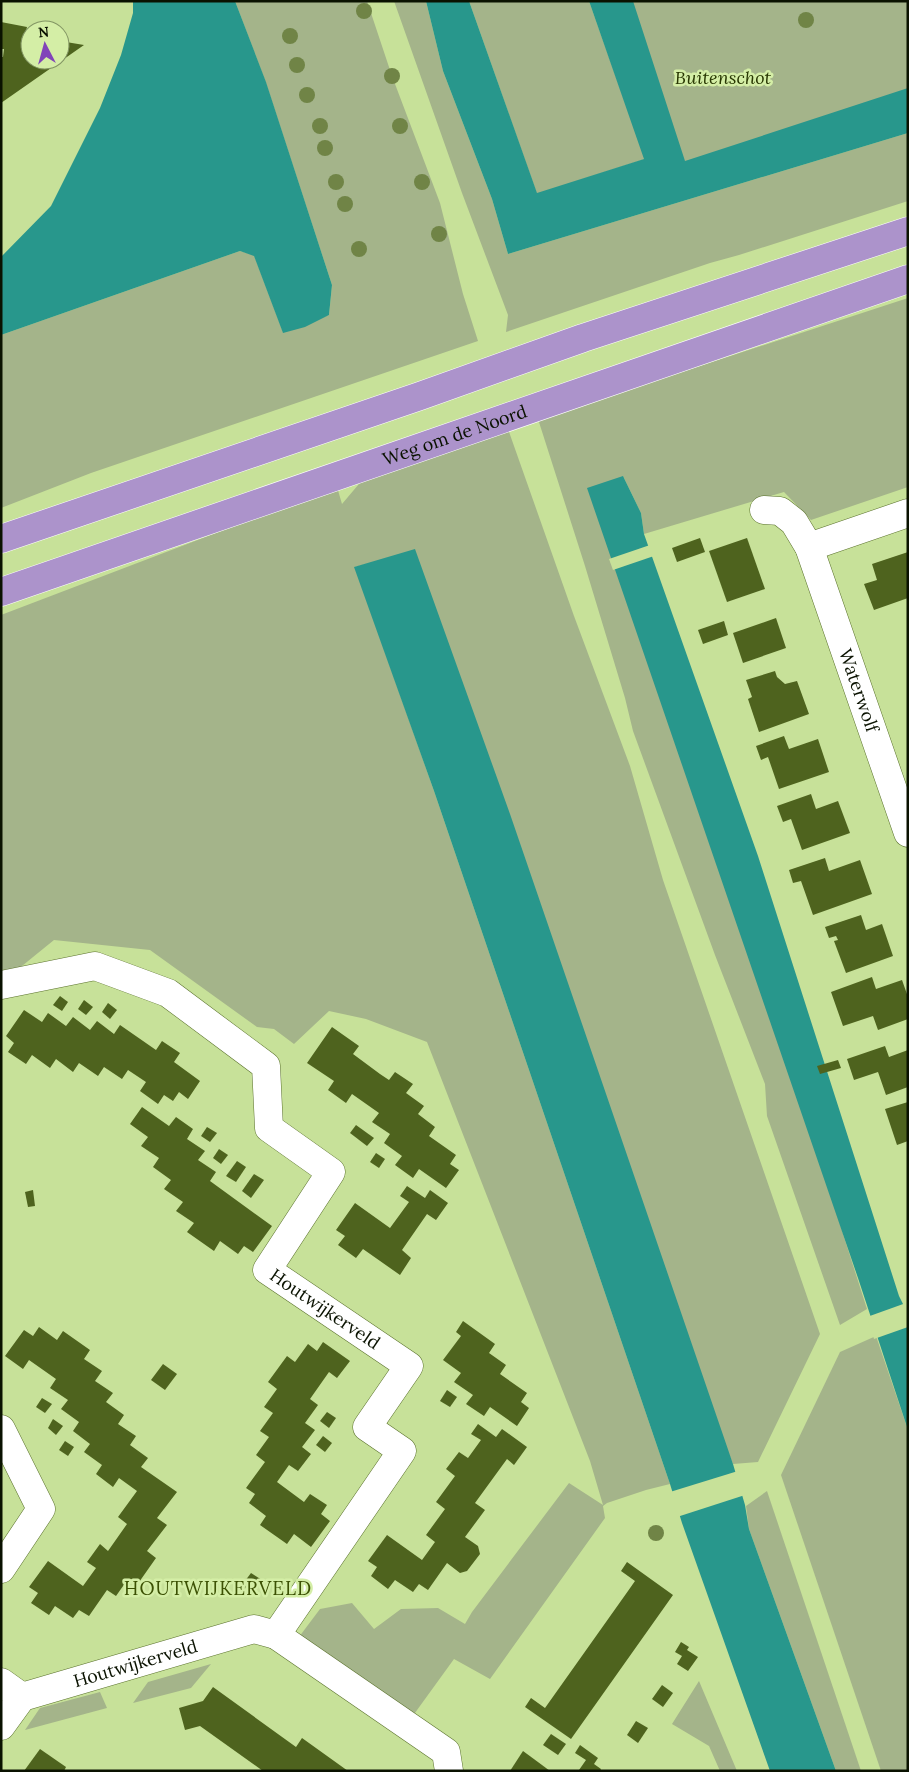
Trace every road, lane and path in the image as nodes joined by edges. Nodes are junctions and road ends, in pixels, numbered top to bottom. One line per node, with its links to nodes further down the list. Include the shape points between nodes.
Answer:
1 (908, 231): 5 (highway, via 583,338)
2 (908, 279): 7 (highway, Weg om de Noord)
3 (764, 510): 6 (street, Waterwolf, via 780,511 794,522)
4 (908, 513): 6 (street)
5 (1, 539)
6 (809, 547): 8 (street, Waterwolf)
7 (1, 592)
8 (908, 834)
9 (1, 985): 12 (street, Houtwijkerveld, via 95,966 168,993 266,1066 269,1128 331,1172 267,1270 409,1366 367,1427 402,1451)
10 (1, 1429): 11 (street, via 41,1509)
11 (1, 1569)
12 (276, 1634): 13 (street, Houtwijkerveld, via 254,1629); 15 (street, Houtwijkerveld, via 446,1752)
13 (12, 1690): 14 (street, Houtwijkerveld)
14 (1, 1726)
15 (449, 1771)

